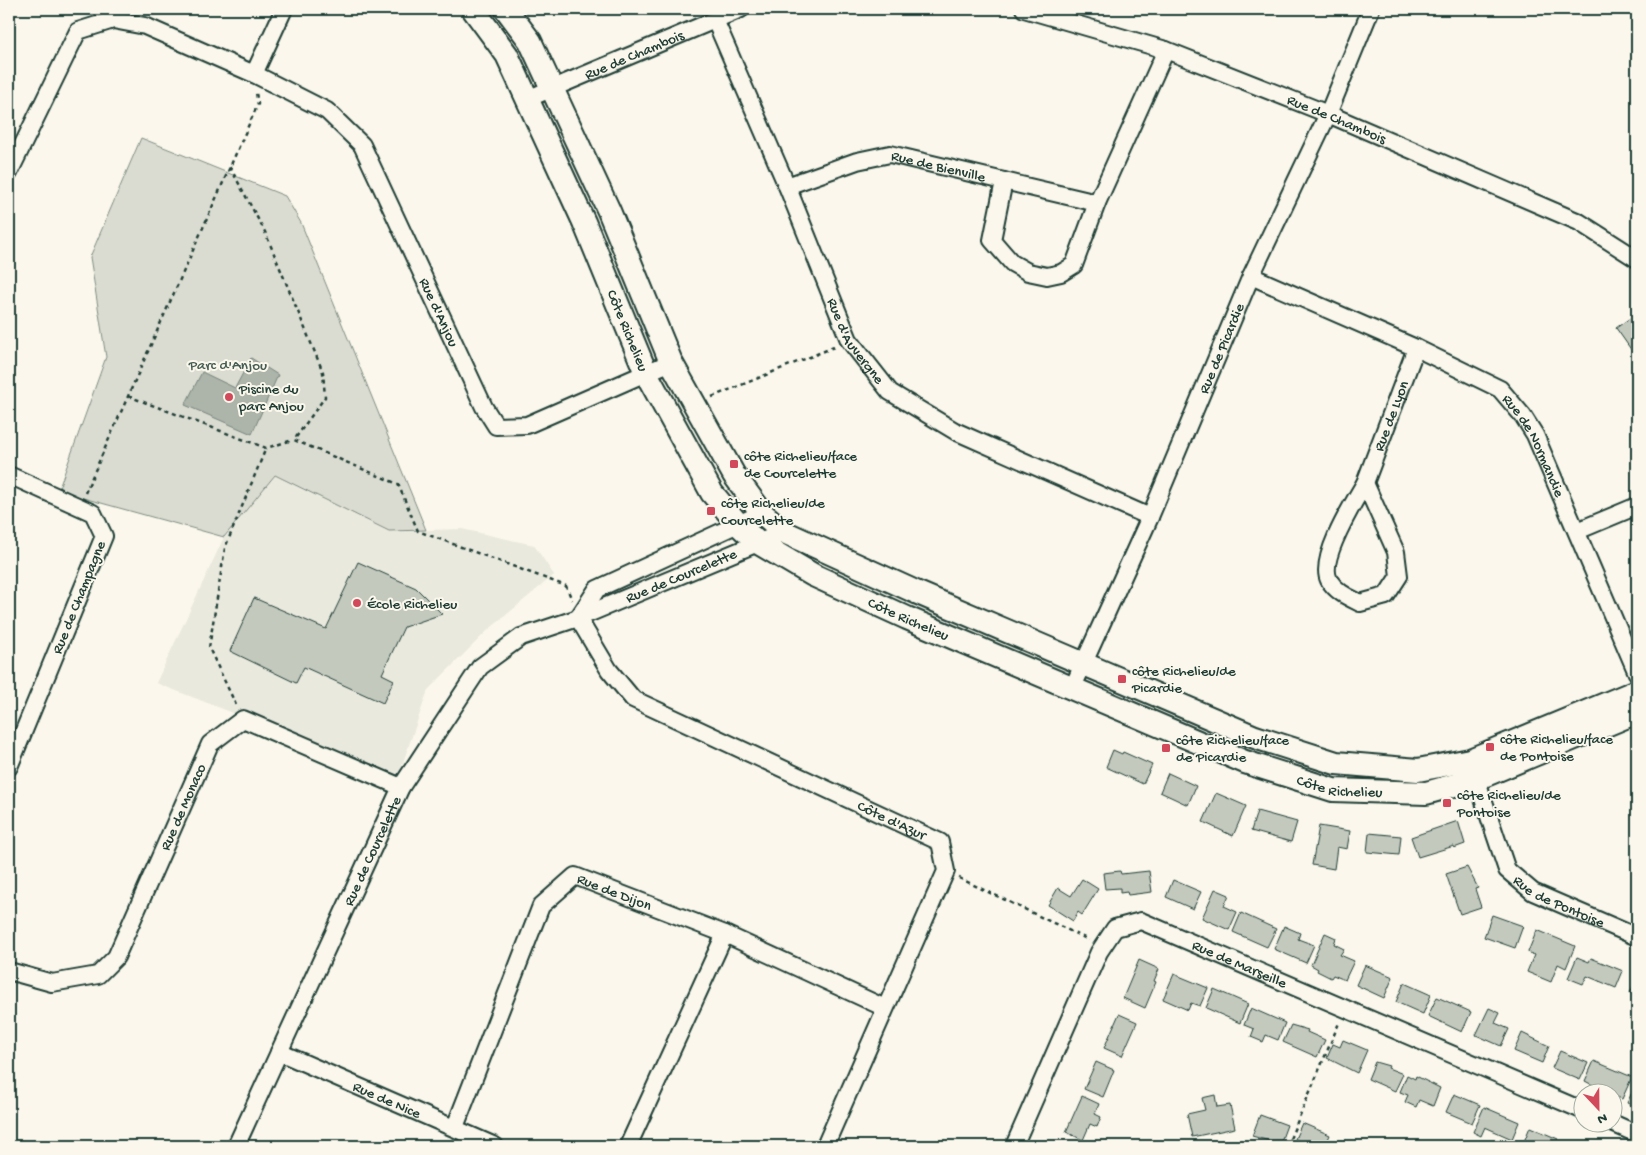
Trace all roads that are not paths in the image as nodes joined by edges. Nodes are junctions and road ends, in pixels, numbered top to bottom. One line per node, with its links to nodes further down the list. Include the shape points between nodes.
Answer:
1 (284, 9): 9 (street)
2 (473, 9): 11 (street, Côte Richelieu, via 507,55)
3 (506, 9): 10 (street, Côte Richelieu, via 530,41)
4 (741, 9): 7 (street, Rue de Chambois)
5 (1024, 9): 8 (street, Rue de Chambois)
6 (1371, 9): 12 (street, Rue de Picardie)
7 (715, 20): 10 (street, Rue de Chambois); 15 (street, Rue d'Auvergne)
8 (1166, 50): 12 (street, Rue de Chambois); 16 (street, Rue de Bienville)
9 (254, 74): 13 (street, via 145,26 113,20 78,31); 21 (street, Rue d'Anjou, via 327,111 362,145 484,407 496,426 527,425)
10 (553, 90): 11 (street, Rue de Chambois); 20 (street, Côte Richelieu, via 609,212)
11 (527, 99): 21 (street, Côte Richelieu, via 584,222)
12 (1328, 114): 17 (street, Rue de Chambois, via 1579,222); 18 (street, Rue de Picardie)
13 (9, 173)
14 (1004, 181): 15 (street, Rue de Bienville, via 890,154 857,161); 16 (street, Rue de Bienville); 16 (street, Rue de Bienville, via 992,240 1012,263 1038,274 1047,276 1074,265)
15 (787, 186): 26 (street, Rue d'Auvergne, via 849,340 890,392 955,431)
16 (1097, 203)
17 (1637, 258)
18 (1251, 276): 19 (street, Rue de Normandie); 26 (street, Rue de Picardie)
19 (1416, 348): 23 (street, Rue de Lyon); 28 (street, Rue de Normandie, via 1500,389 1535,435)
20 (671, 362): 21 (street, Rue d'Anjou); 25 (street, Côte Richelieu, via 734,475)
21 (646, 373): 27 (street, Côte Richelieu, via 712,493)
22 (9, 475): 37 (street, Rue de Champagne, via 93,513 104,536)
23 (1365, 483): 23 (street, Rue de Lyon, via 1343,520 1328,560 1328,578 1338,592 1360,603 1386,596 1399,576 1396,552)
24 (1637, 506): 28 (street)
25 (762, 513): 27 (street, Rue de Courcelette); 29 (street, Côte Richelieu)
26 (1150, 517): 32 (street, Rue de Picardie)
27 (738, 524): 30 (street, Côte Richelieu); 31 (street, Rue de Courcelette, via 597,589)
28 (1577, 531): 33 (street, Rue de Normandie)
29 (784, 532): 30 (street, Rue de Courcelette); 32 (street, Côte Richelieu)
30 (758, 542): 31 (street, Rue de Courcelette); 34 (street, Côte Richelieu, via 813,576)
31 (578, 618): 39 (street, Rue de Courcelette, via 521,637 480,667); 43 (street, Côte d'Azur, via 609,670 633,699 940,842 946,871)
32 (1083, 664): 34 (street, Rue de Picardie); 38 (street, Côte Richelieu, via 1255,737 1336,763 1418,770)
33 (1637, 673)
34 (1072, 688): 38 (street, Côte Richelieu, via 1245,762 1333,790 1426,792)
35 (1637, 691): 38 (street, Côte Richelieu)
36 (1637, 712): 38 (street, Côte Richelieu)
37 (9, 767)
38 (1473, 769): 41 (street, Rue de Pontoise, via 1508,870 1533,892)
39 (401, 787): 42 (street, Rue de Monaco, via 243,720 210,744 116,956 98,975 52,983); 44 (street, Rue de Courcelette)
40 (725, 934): 43 (street, Rue de Dijon); 46 (street, Rue de Dijon, via 575,876 541,906); 51 (street)
41 (1637, 937)
42 (9, 971)
43 (885, 1008): 52 (street)
44 (280, 1052): 46 (street, Rue de Nice); 49 (street, Rue de Courcelette)
45 (1574, 1107): 53 (street, Rue de Marseille, via 1142,921 1115,928 1102,947)
46 (455, 1127): 50 (street, Rue de Nice)
47 (1624, 1128): 48 (street)
48 (1637, 1134)
49 (236, 1146)
50 (495, 1146)
51 (628, 1146)
52 (825, 1146)
53 (1014, 1146)

